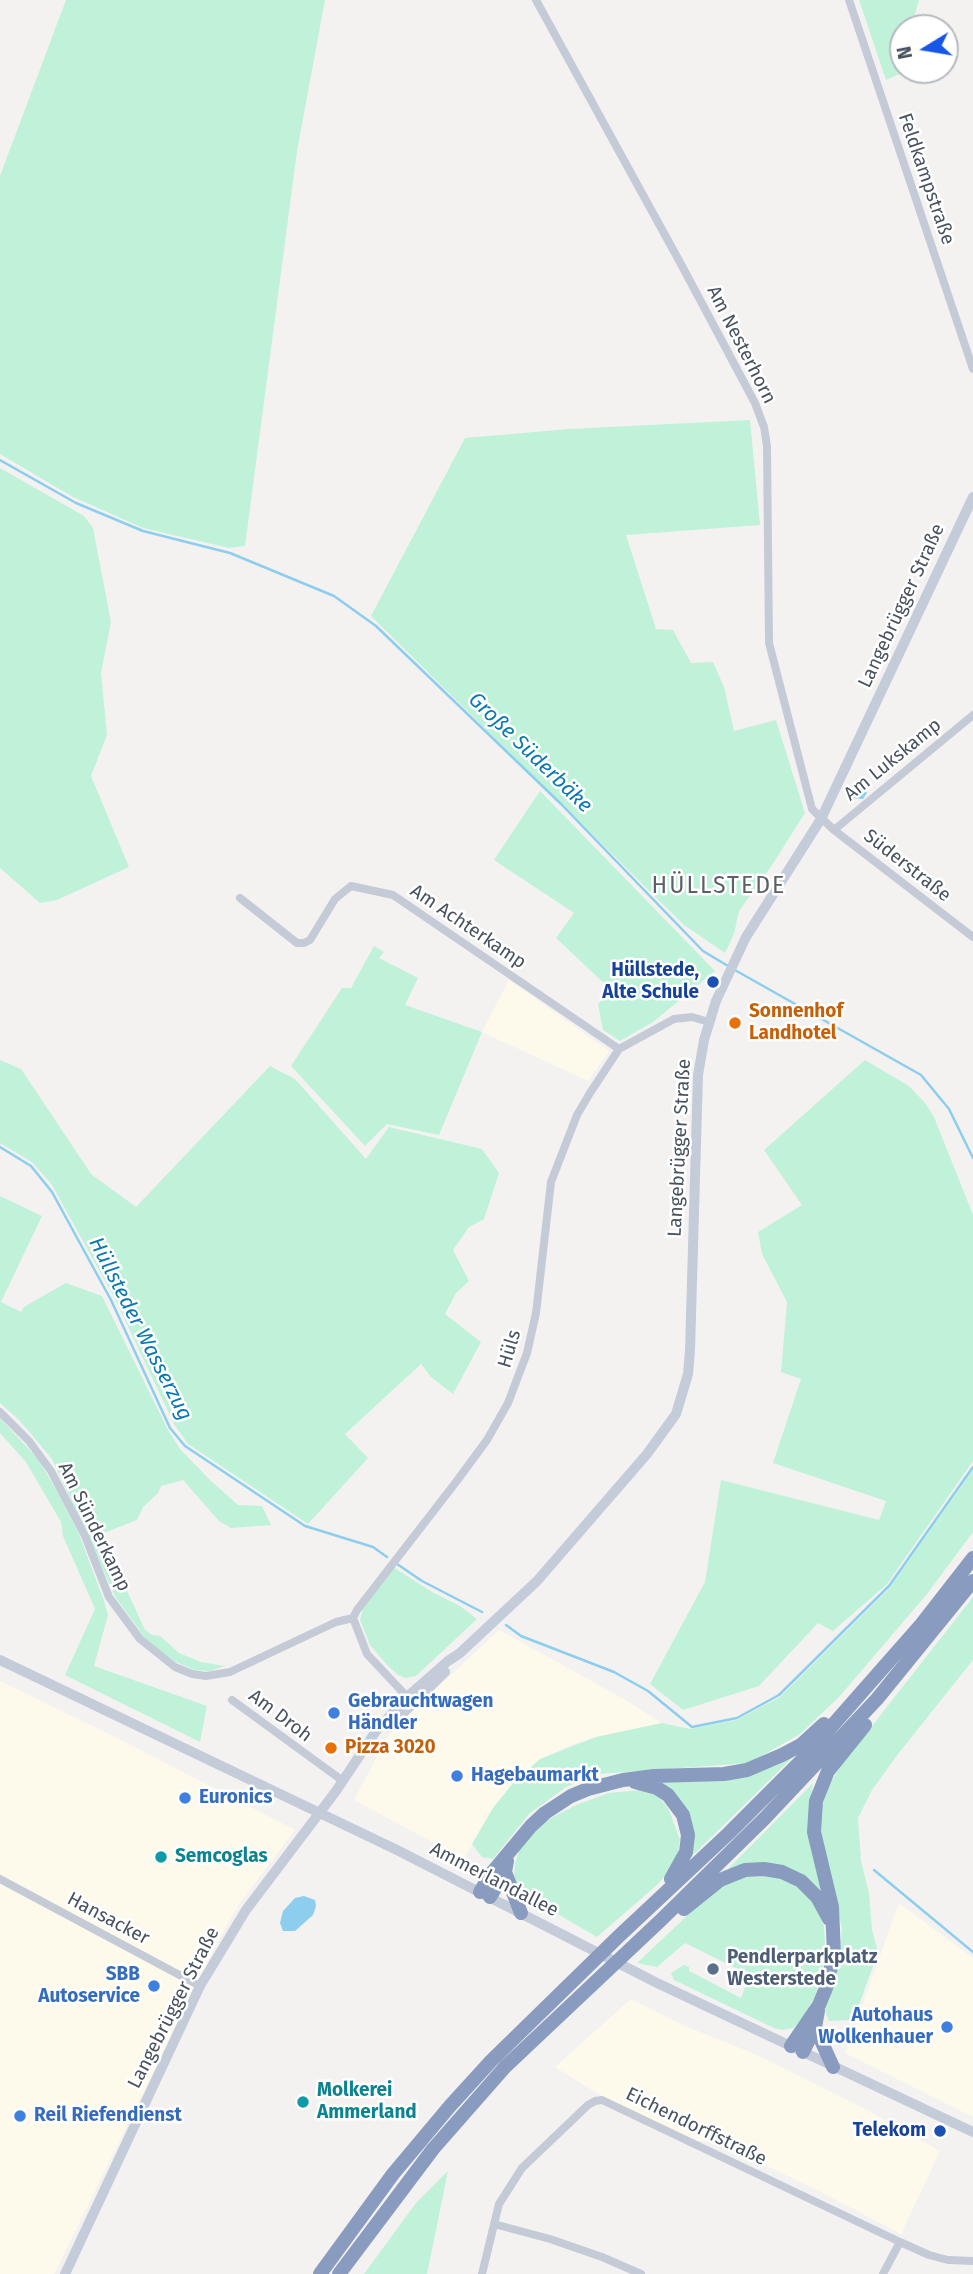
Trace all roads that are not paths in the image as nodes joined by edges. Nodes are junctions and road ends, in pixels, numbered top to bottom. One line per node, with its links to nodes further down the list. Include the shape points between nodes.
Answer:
1 (536, 0): 6 (street, Am Nesterhorn, via 764,427 771,656 809,802)
2 (849, 0): 3 (street, Feldkampstraße)
3 (973, 369)
4 (973, 497): 6 (street, Langebrügger Straße)
5 (973, 715): 7 (street, Am Lukskamp)
6 (821, 820): 7 (street, Süderstraße); 10 (street, Langebrügger Straße, via 735,957)
7 (834, 830): 9 (street, Süderstraße)
8 (240, 898): 11 (street, Am Achterkamp, via 297,943 304,943 335,899 351,886 393,895)
9 (973, 937)
10 (709, 1022): 11 (street, Hüls, via 692,1017 674,1019); 19 (street, Langebrügger Straße, via 696,1091 690,1350 683,1395 667,1428 593,1519 537,1581)
11 (619, 1049): 15 (street, Hüls, via 578,1115 554,1172 537,1313 508,1403 487,1440)
12 (0, 1412): 15 (street, Am Sünderkamp, via 51,1471 85,1535 109,1597 140,1639 175,1667 206,1676 230,1672)
13 (973, 1558): 20 (highway)
14 (973, 1581): 17 (highway)
15 (353, 1618): 19 (street, via 367,1654)
16 (0, 1660): 23 (street, Ammerlandallee)
17 (877, 1699): 29 (highway); 30 (highway, via 870,1720 828,1771 816,1801 814,1832)
18 (232, 1700): 22 (street, Am Droh)
19 (410, 1700): 22 (street, Langebrügger Straße, via 369,1743)
20 (852, 1706): 21 (highway, via 801,1745 747,1770); 31 (highway, via 729,1833)
21 (624, 1780): 24 (highway, via 587,1789 557,1805 531,1826); 31 (highway, via 648,1784 668,1795 683,1815 688,1835 676,1874)
22 (343, 1781): 23 (street, Langebrügger Straße)
23 (318, 1813): 27 (street, Ammerlandallee); 32 (street, Langebrügger Straße, via 246,1910)
24 (508, 1856): 25 (highway); 27 (highway, via 490,1875)
25 (505, 1872): 27 (highway); 28 (highway)
26 (0, 1879): 32 (street, Hansacker)
27 (485, 1895): 28 (street, Ammerlandallee)
28 (521, 1913): 35 (street, Ammerlandallee)
29 (661, 1920): 30 (highway, via 679,1913 720,1880 764,1869 791,1875 808,1887); 43 (highway, via 505,2067 433,2149)
30 (834, 1931): 33 (highway, via 831,1972)
31 (623, 1932): 42 (highway, via 435,2123)
32 (200, 1986): 41 (street, Langebrügger Straße)
33 (819, 2005): 34 (highway); 35 (highway)
34 (815, 2027): 35 (highway); 36 (highway)
35 (797, 2049): 36 (street, Ammerlandallee)
36 (833, 2067): 37 (street, Ammerlandallee)
37 (973, 2132)
38 (494, 2224): 39 (street, Eichendorffstraße, via 499,2204 522,2168 589,2105 602,2100); 44 (street, Eichendorffstraße); 45 (street, via 576,2248)
39 (900, 2242): 40 (street, via 948,2260); 46 (street)
40 (973, 2261)
41 (65, 2274)
42 (320, 2274)
43 (339, 2274)
44 (482, 2274)
45 (641, 2274)
46 (883, 2274)

